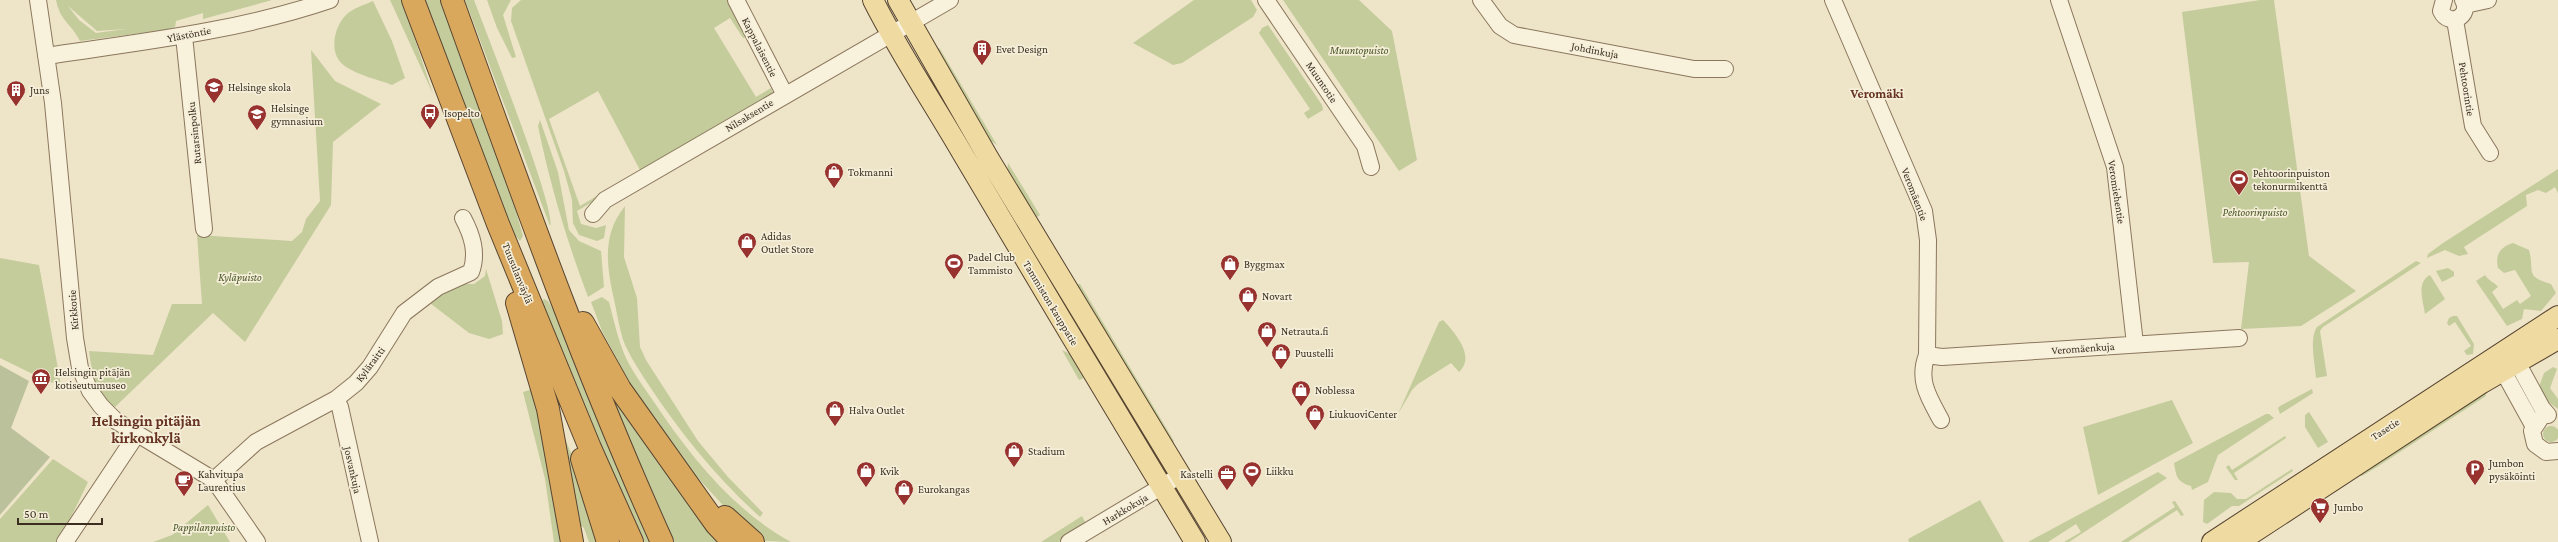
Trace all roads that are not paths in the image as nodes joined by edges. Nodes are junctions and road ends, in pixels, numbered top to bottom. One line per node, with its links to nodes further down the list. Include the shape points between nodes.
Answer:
1 (38, 0): 20 (street, Kirkkotie)
2 (330, 0): 19 (street, Ylästöntie)
3 (413, 0): 28 (highway, Tuusulanväylä)
4 (452, 0): 25 (highway)
5 (736, 0): 22 (street, Kappalaisentie)
6 (873, 0): 18 (main road, Tammiston kauppatie)
7 (898, 0): 17 (main road, Tammiston kauppatie)
8 (950, 0): 17 (street, Nilsaksentie)
9 (1266, 0): 24 (street, Muuntotie, via 1365,146)
10 (1481, 0): 21 (street, Johdinkuja, via 1500,26 1514,34 1694,69)
11 (1834, 0): 35 (street, Veromäentie, via 1924,211 1928,240)
12 (2059, 0): 34 (street, Veromiehentie, via 2115,167)
13 (2444, 0): 16 (street, via 2441,7 2443,14)
14 (2488, 0): 15 (street)
15 (2464, 3): 16 (street, via 2462,16)
16 (2455, 20): 23 (street, Pehtoorintie, via 2473,126)
17 (910, 22): 18 (street, Nilsaksentie); 44 (main road, Tammiston kauppatie, via 989,159)
18 (891, 33): 22 (street, Nilsaksentie); 46 (main road, Tammiston kauppatie)
19 (184, 36): 20 (street, Ylästöntie); 29 (street, Rutarsinpolku)
20 (46, 56): 41 (street, Kirkkotie, via 80,368 90,391 101,406 116,421)
21 (1725, 69)
22 (785, 94): 26 (street, Nilsaksentie, via 606,200)
23 (2490, 153)
24 (1371, 167)
25 (527, 212): 43 (highway, via 594,345 620,389); 53 (highway, via 616,440)
26 (593, 214)
27 (463, 218): 37 (street, Kyläraitti, via 471,234 474,252 471,272 438,287 404,313 370,367 356,383)
28 (498, 224): 30 (highway); 52 (highway, Tuusulanväylä, via 590,448)
29 (204, 229)
30 (518, 305): 50 (highway, via 548,409); 51 (highway, via 584,463)
31 (2558, 316): 36 (main road, Tasetie)
32 (2239, 338): 34 (street, Veromäenkuja)
33 (2558, 339): 36 (main road, Tasetie)
34 (2135, 344): 35 (street, Veromäenkuja, via 1942,357)
35 (1927, 355): 39 (street, Veromäentie, via 1923,365 1922,381)
36 (2506, 360): 38 (street, via 2542,408); 40 (street); 59 (main road, Tasetie); 60 (main road, Tasetie)
37 (336, 399): 45 (street, Kyläraitti, via 256,442); 49 (street, Josvankuja)
38 (2553, 416): 40 (street, via 2542,418)
39 (1942, 420)
40 (2534, 427): 42 (street, via 2535,444)
41 (137, 434): 45 (street, Kirkkotie); 47 (street)
42 (2555, 454)
43 (675, 469): 54 (highway, via 716,524); 55 (highway)
44 (1181, 476): 46 (street, Harkkokuja); 58 (main road, Tammiston kauppatie)
45 (214, 480): 48 (street, Kirkkotie)
46 (1162, 487): 56 (street, Harkkokuja); 57 (main road, Tammiston kauppatie)
47 (65, 542)
48 (257, 542)
49 (370, 542)
50 (572, 542)
51 (608, 542)
52 (632, 542)
53 (662, 542)
54 (733, 542)
55 (753, 542)
56 (1069, 542)
57 (1196, 542)
58 (1221, 542)
59 (2212, 542)
60 (2239, 542)

